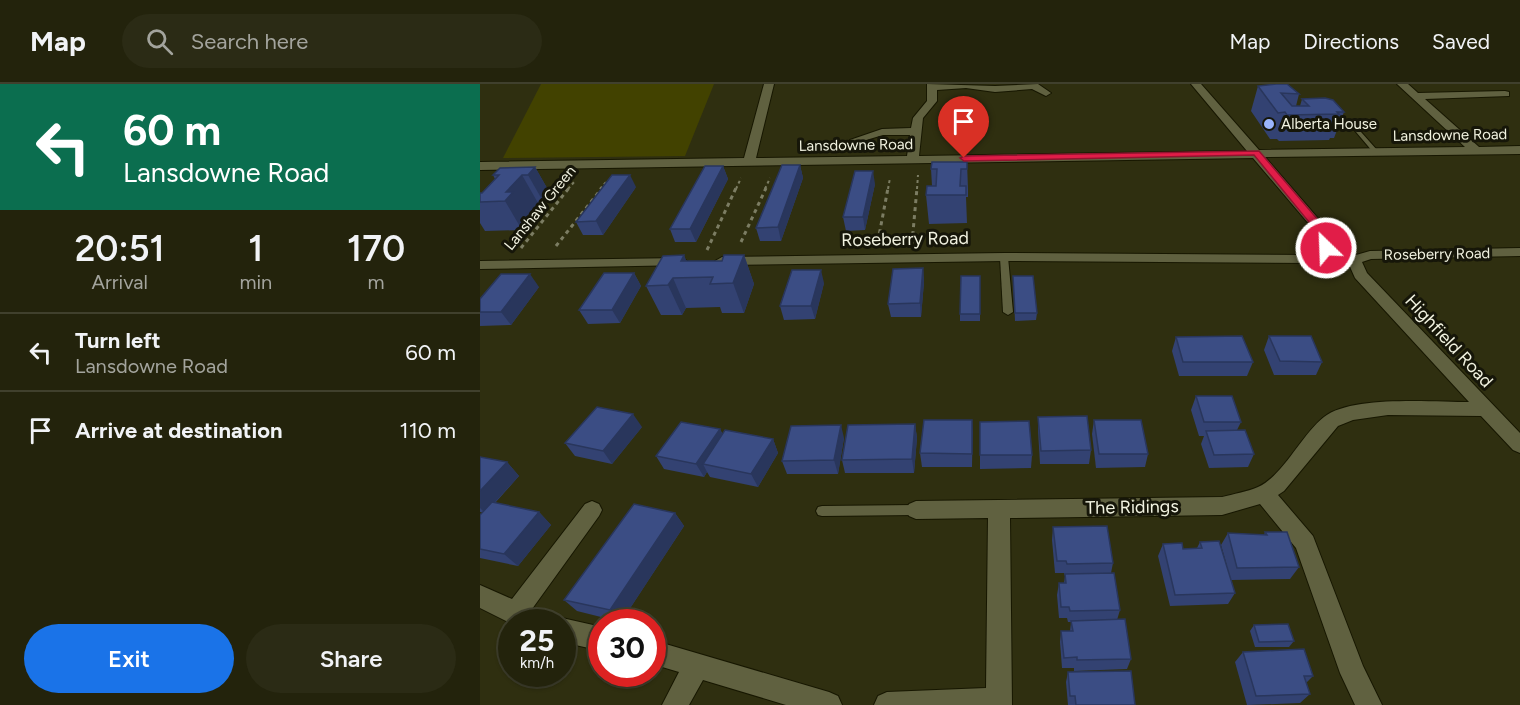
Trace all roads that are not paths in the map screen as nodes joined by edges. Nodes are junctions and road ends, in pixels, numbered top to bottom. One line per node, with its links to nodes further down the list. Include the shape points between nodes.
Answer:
1 (769, 84): 19 (street)
2 (1196, 84): 17 (street)
3 (1402, 84): 8 (street)
4 (1035, 85): 5 (street, via 994,89); 6 (street)
5 (932, 86): 11 (street, via 932,101 918,118)
6 (1046, 93)
7 (1505, 94): 8 (street)
8 (1416, 96): 14 (street)
9 (873, 120): 12 (street, via 873,129)
10 (1353, 125): 16 (lane)
11 (916, 131): 12 (street); 18 (street)
12 (882, 132): 13 (street)
13 (856, 140)
14 (1475, 150): 15 (street, Lansdowne Road); 16 (street, Lansdowne Road)
15 (1520, 150)
16 (1375, 151): 17 (street, Lansdowne Road)
17 (1256, 153): 18 (street, Lansdowne Road); 22 (street, Roseberry Road, via 1327,237 1326,248 1317,259)
18 (916, 159): 19 (street, Lansdowne Road)
19 (749, 161): 20 (street, Lansdowne Road)
20 (480, 166)
21 (1520, 252): 23 (street, Roseberry Road, via 1370,255)
22 (1004, 257): 24 (street, Roseberry Road); 25 (lane)
23 (1354, 260): 26 (street, Highfield Road, via 1360,274)
24 (480, 265)
25 (1008, 312)
26 (1487, 409): 27 (street, Highfield Road); 28 (street, The Ridings, via 1388,408 1350,413 1331,421 1277,486)
27 (1520, 445)
28 (1264, 494): 31 (street, The Ridings, via 1222,506); 42 (street, via 1305,543 1353,673)
29 (592, 510): 35 (street)
30 (916, 510): 31 (street, The Ridings); 32 (lane)
31 (999, 510): 38 (street)
32 (822, 511)
33 (480, 596): 34 (street)
34 (506, 609)
35 (530, 609)
36 (666, 656): 37 (street)
37 (698, 665): 39 (street); 40 (street)
38 (999, 702): 41 (street)
39 (675, 705)
40 (829, 705)
41 (887, 705)
42 (1369, 705)

